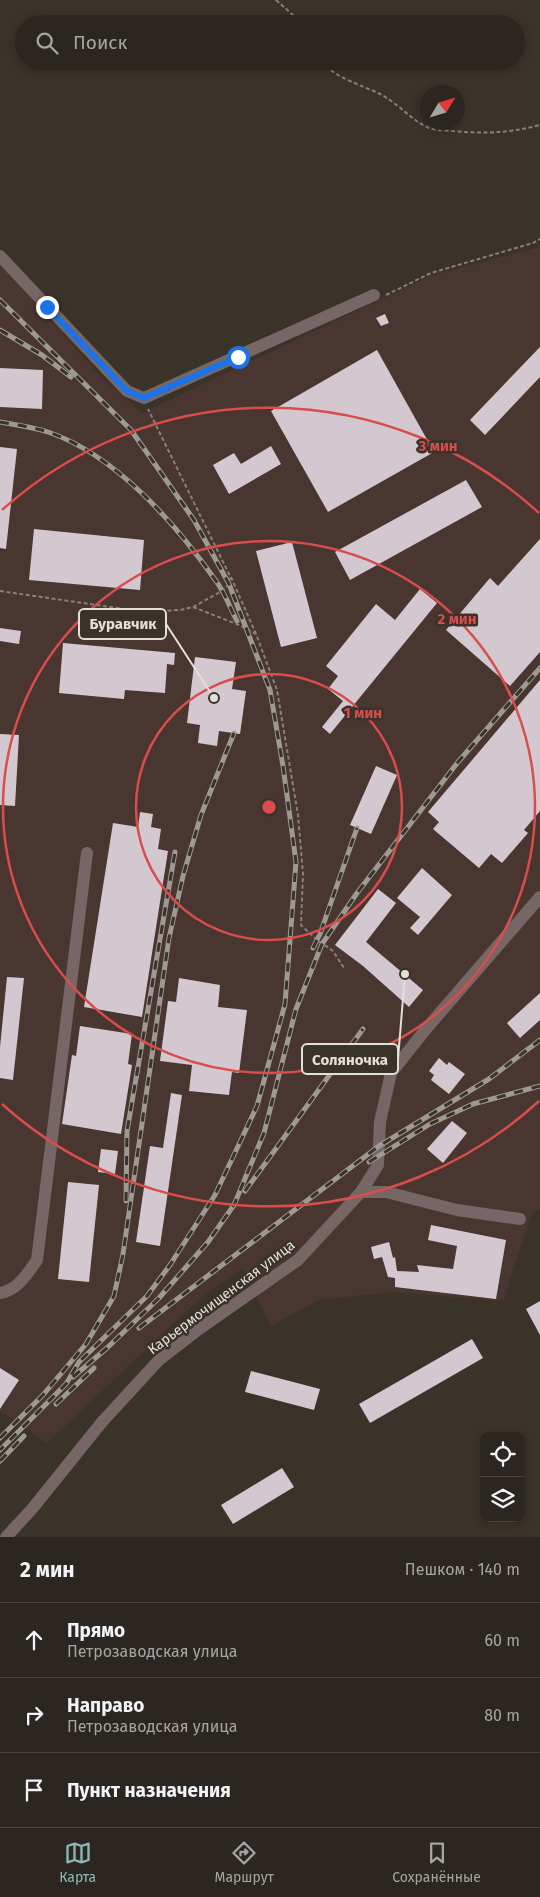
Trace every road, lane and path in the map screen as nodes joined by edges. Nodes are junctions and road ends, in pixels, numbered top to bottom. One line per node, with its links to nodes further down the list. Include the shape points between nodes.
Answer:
1 (276, 0): 2 (path)
2 (294, 15)
3 (334, 70): 4 (path, via 349,82 380,94 431,129 516,132)
4 (540, 125)
5 (540, 239): 7 (path, via 431,273)
6 (0, 256): 8 (street, via 127,391)
7 (378, 296): 8 (street)
8 (144, 398): 9 (path)
9 (230, 576): 11 (path, via 226,588); 12 (path)
10 (0, 591): 11 (path, via 145,612)
11 (193, 607): 12 (path)
12 (256, 634): 15 (path, via 277,690 298,815 303,874 301,925 333,951)
13 (86, 853): 18 (street, via 37,1260 22,1280)
14 (540, 897): 16 (street, Карьермочищенская улица, via 391,1073 380,1122 378,1165)
15 (344, 968)
16 (360, 1192): 17 (street, via 386,1192 457,1210); 19 (street, Карьермочищенская улица, via 298,1260 159,1360 102,1422)
17 (520, 1219)
18 (0, 1293)
19 (6, 1537)

